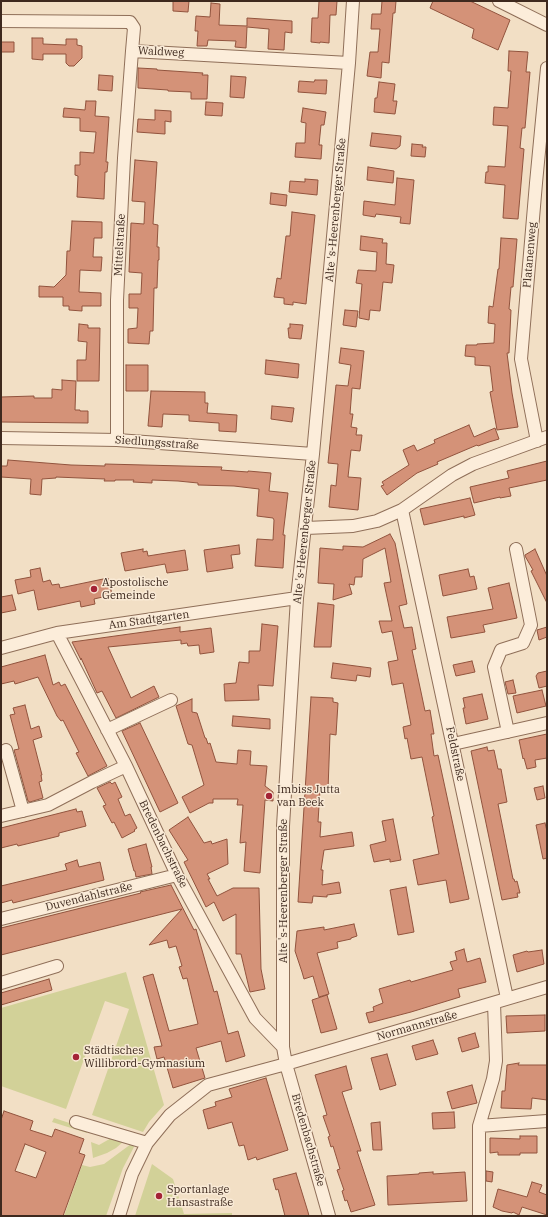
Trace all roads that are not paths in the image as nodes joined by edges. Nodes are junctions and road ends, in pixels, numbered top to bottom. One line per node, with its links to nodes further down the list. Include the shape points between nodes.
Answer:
1 (353, 1): 6 (street, Alte 's-Heerenberger Straße)
2 (500, 1): 4 (street)
3 (1, 21): 5 (street, Waldweg, via 130,22 134,28)
4 (547, 25)
5 (132, 51): 6 (street, Waldweg); 10 (street, Mittelstraße, via 117,300)
6 (349, 63): 11 (street, Alte 's-Heerenberger Straße)
7 (547, 68): 9 (street, Platanenweg, via 521,359)
8 (1, 438): 10 (street, Siedlungsstraße)
9 (542, 439): 12 (street, via 473,464 452,475)
10 (117, 440): 11 (street, Siedlungsstraße)
11 (313, 454): 13 (street, Alte 's-Heerenberger Straße)
12 (402, 510): 13 (street, via 377,521 353,526); 22 (street, Feldstraße)
13 (306, 528): 15 (street, Alte 's-Heerenberger Straße)
14 (516, 549): 21 (street, via 531,625 523,643 501,650 494,667)
15 (298, 598): 16 (street, Am Stadtgarten); 34 (street, Alte 's-Heerenberger Straße, via 283,826)
16 (57, 633): 17 (street, Am Stadtgarten); 20 (street, Bredenbachstraße)
17 (1, 648)
18 (171, 700): 20 (street)
19 (547, 723): 21 (street)
20 (107, 730): 24 (street, Bredenbachstraße)
21 (508, 732): 22 (street)
22 (453, 744): 32 (street, Feldstraße)
23 (6, 750): 25 (street)
24 (126, 766): 25 (street, via 48,805); 27 (street, Bredenbachstraße)
25 (23, 812): 26 (street)
26 (1, 816)
27 (177, 875): 28 (street, Duvendahlstraße); 34 (street, Bredenbachstraße, via 255,1018)
28 (1, 919)
29 (57, 966): 30 (street)
30 (1, 983)
31 (547, 987): 32 (street, Normannstraße)
32 (507, 998): 33 (street, Normannstraße)
33 (494, 1003): 35 (street, Normannstraße); 38 (street, via 496,1061)
34 (283, 1046): 35 (street, Alte 's-Heerenberger Straße)
35 (286, 1064): 39 (street, Normannstraße, via 208,1085 170,1115); 41 (street, Bredenbachstraße)
36 (547, 1121): 38 (street)
37 (76, 1122): 39 (street)
38 (479, 1126): 42 (street)
39 (147, 1143): 40 (street, Normannstraße, via 132,1174)
40 (119, 1216)
41 (329, 1216)
42 (479, 1216)

